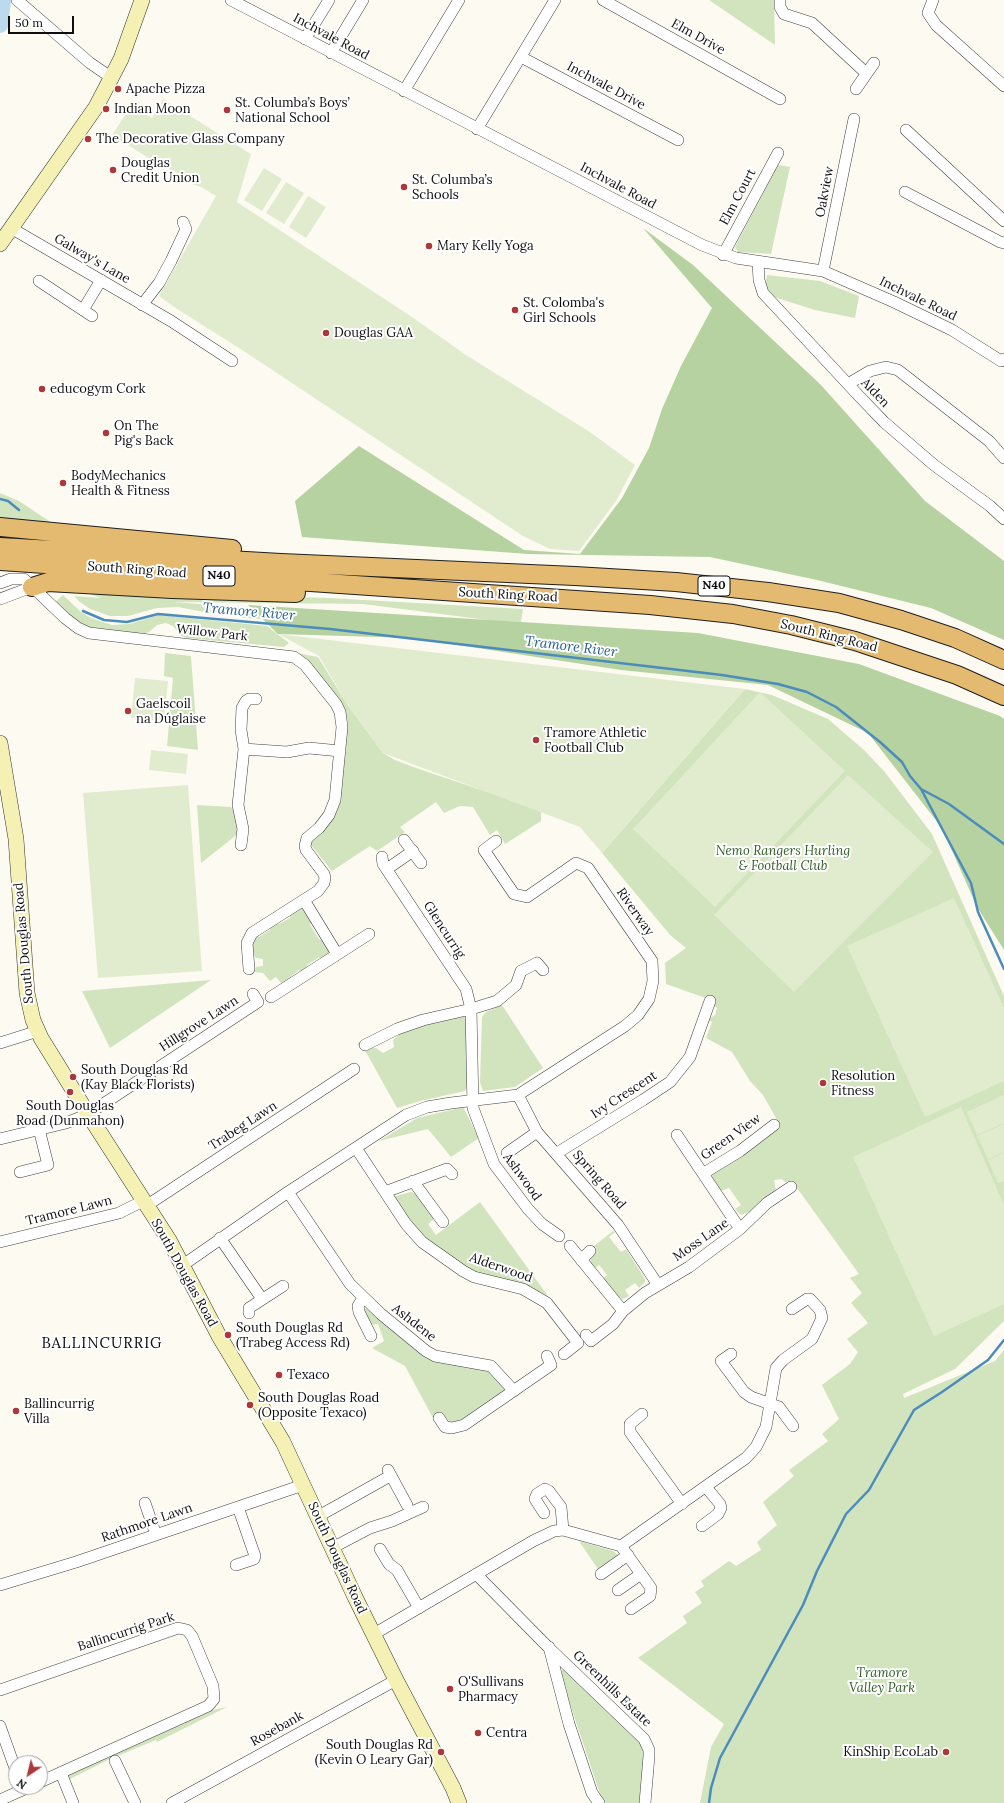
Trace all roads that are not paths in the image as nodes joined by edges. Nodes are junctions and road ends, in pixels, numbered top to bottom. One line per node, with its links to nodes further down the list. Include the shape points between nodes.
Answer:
1 (142, 0): 16 (main road)
2 (231, 0): 11 (street, Inchvale Road)
3 (329, 0): 11 (street)
4 (363, 0): 12 (street)
5 (459, 0): 19 (street)
6 (555, 0): 13 (street)
7 (603, 0): 20 (street, Elm Drive)
8 (780, 0): 15 (street, via 784,14 812,23)
9 (933, 0): 17 (street, via 928,13 936,25)
10 (19, 1): 16 (street)
11 (304, 39): 12 (street, Inchvale Road)
12 (330, 52): 19 (street, Inchvale Road)
13 (521, 57): 22 (street); 24 (street, Inchvale Drive)
14 (874, 63): 15 (street)
15 (866, 73): 18 (street)
16 (112, 78): 29 (main road, via 68,149)
17 (1004, 86)
18 (856, 89)
19 (404, 91): 22 (street, Inchvale Road)
20 (780, 99)
21 (854, 119): 34 (street, Oakview)
22 (477, 129): 32 (street, Inchvale Road)
23 (906, 130): 27 (street)
24 (678, 140)
25 (778, 153): 32 (street, Elm Court)
26 (905, 192): 30 (street)
27 (1004, 221)
28 (183, 222): 37 (street, via 186,229 171,261 159,283)
29 (11, 228): 31 (main road); 35 (street, Galway's Lane)
30 (1004, 243)
31 (0, 244)
32 (723, 254): 33 (street, Inchvale Road)
33 (758, 262): 34 (street, Inchvale Road); 40 (street, Alden, via 763,293)
34 (823, 271): 39 (street, Inchvale Road, via 952,330)
35 (101, 280): 36 (street, via 87,313); 37 (street, Galway's Lane)
36 (39, 281)
37 (142, 305): 38 (street, Galway's Lane)
38 (232, 361)
39 (1003, 362)
40 (848, 384): 41 (street, via 886,367 898,370 989,441); 42 (street, Alden, via 884,422 934,465)
41 (1004, 458)
42 (1004, 519)
43 (0, 526): 46 (highway, via 326,557)
44 (0, 547): 46 (highway, South Ring Road / N40)
45 (0, 561): 49 (highway, South Ring Road / N40)
46 (414, 568): 51 (highway, South Ring Road / N40, via 676,582 775,593 840,604 901,620 955,638)
47 (0, 583): 48 (street, Willow Park, via 20,578)
48 (32, 587): 49 (highway, via 48,582 324,594); 50 (street); 56 (street, Willow Park, via 65,618 89,633 294,656 324,688 340,712)
49 (438, 591): 52 (highway, South Ring Road / N40, via 650,605 733,614 855,641 957,674)
50 (0, 599)
51 (1004, 660)
52 (1004, 696)
53 (256, 699): 55 (street, via 249,699 242,708 241,730)
54 (0, 743): 73 (main road, South Douglas Road, via 16,839 27,999)
55 (244, 749): 56 (street, via 287,752 309,748); 59 (street, via 238,805 243,829)
56 (340, 751): 64 (street, Willow Park, via 333,808 305,842 306,850 325,878 322,887)
57 (404, 840): 60 (street)
58 (496, 841): 77 (street, Riverway, via 484,850 514,894 527,897 576,863 588,868 652,961 653,981 649,999 638,1015 626,1026)
59 (241, 845)
60 (413, 851): 62 (street); 63 (street)
61 (382, 857): 63 (street, Glencurrig)
62 (421, 863)
63 (387, 869): 72 (street, Glencurrig, via 466,989)
64 (304, 900): 66 (street); 67 (street, via 252,933 247,946)
65 (369, 934): 66 (street)
66 (337, 954): 70 (street)
67 (249, 969)
68 (543, 970): 72 (street, via 537,963 521,971 516,985 497,1001)
69 (253, 994): 79 (street, Hillgrove Lawn, via 258,1002)
70 (271, 997)
71 (710, 1001): 87 (street, Ivy Crescent, via 690,1057 670,1082)
72 (471, 1009): 75 (street, via 397,1029); 78 (street, Glencurrig)
73 (38, 1031): 74 (street); 79 (main road, South Douglas Road)
74 (0, 1043)
75 (365, 1045)
76 (354, 1069): 95 (street, Trabeg Lawn)
77 (518, 1095): 78 (street); 82 (street, Spring Road)
78 (472, 1100): 85 (street, via 414,1111); 98 (street, Ashwood, via 474,1116 494,1164 528,1209 542,1224)
79 (88, 1114): 81 (street, via 66,1123); 95 (main road, South Douglas Road)
80 (774, 1125): 89 (street, Green View, via 740,1151)
81 (39, 1129): 84 (street); 88 (street, via 48,1165)
82 (537, 1132): 86 (street); 87 (street, Spring Road)
83 (677, 1135): 89 (street, Green View)
84 (0, 1139)
85 (356, 1148): 93 (street); 94 (street, Alderwood)
86 (507, 1152)
87 (557, 1153): 105 (street, Spring Road, via 618,1225)
88 (20, 1172)
89 (704, 1173): 97 (street, Green View)
90 (452, 1174): 91 (street, via 447,1169)
91 (413, 1181): 94 (street); 96 (street)
92 (791, 1187): 97 (street, Moss Lane, via 768,1203)
93 (288, 1192): 99 (street); 107 (street, Ashdene, via 349,1282)
94 (385, 1192): 114 (street, Alderwood, via 406,1224 422,1242 441,1257 474,1276 524,1289 547,1303 578,1343)
95 (144, 1204): 100 (street, Tramore Lawn, via 119,1213); 104 (main road, South Douglas Road)
96 (443, 1222)
97 (740, 1229): 105 (street, Moss Lane, via 689,1267)
98 (559, 1236)
99 (220, 1238): 104 (street); 108 (street)
100 (0, 1242)
101 (570, 1246): 103 (street)
102 (590, 1251): 103 (street)
103 (581, 1260): 110 (street)
104 (182, 1265): 122 (main road, South Douglas Road, via 219,1336 283,1442)
105 (658, 1285): 110 (street, Moss Lane)
106 (283, 1286): 108 (street)
107 (363, 1298): 113 (street, via 358,1306 359,1312); 117 (street, Ashdene, via 431,1354 441,1358 488,1364)
108 (262, 1299): 111 (street, via 249,1308)
109 (792, 1309): 118 (street, via 810,1299 820,1310 822,1318 812,1339 776,1368)
110 (624, 1311): 112 (street, Moss Lane, via 613,1324 591,1341)
111 (248, 1313)
112 (586, 1335)
113 (372, 1336)
114 (564, 1354)
115 (731, 1354): 118 (street, via 721,1361 739,1386 751,1397)
116 (547, 1356): 117 (street, via 551,1365)
117 (514, 1391): 120 (street, via 458,1427 444,1427)
118 (770, 1403): 121 (street, via 779,1407); 123 (street, via 766,1427 756,1447 746,1458)
119 (642, 1414): 125 (street, via 630,1424 630,1432)
120 (439, 1418)
121 (793, 1426)
122 (303, 1485): 127 (street, Rathmore Lawn); 130 (main road, South Douglas Road)
123 (706, 1487): 125 (street); 131 (street, via 721,1508 718,1514)
124 (145, 1503): 133 (street)
125 (682, 1504): 134 (street)
126 (407, 1505): 130 (street, via 389,1472)
127 (238, 1507): 133 (street, Rathmore Lawn); 138 (street, via 255,1554 254,1559)
128 (424, 1507): 135 (street, via 370,1528)
129 (544, 1513): 132 (street, via 535,1499 537,1494 545,1489 550,1491 561,1507)
130 (318, 1517): 135 (main road, South Douglas Road)
131 (702, 1526)
132 (563, 1530): 134 (street); 139 (street, via 554,1531)
133 (156, 1535): 142 (street, Rathmore Lawn)
134 (621, 1546): 137 (street)
135 (332, 1548): 146 (main road, South Douglas Road)
136 (380, 1549): 144 (street, via 389,1564 397,1570)
137 (628, 1555): 140 (street); 141 (street)
138 (236, 1564)
139 (476, 1574): 144 (street); 147 (street, Greenhills Estate)
140 (601, 1574)
141 (641, 1574): 143 (street); 145 (street, via 651,1588 651,1593)
142 (0, 1586)
143 (618, 1590)
144 (419, 1608): 146 (street)
145 (631, 1609)
146 (374, 1634): 148 (main road, South Douglas Road)
147 (548, 1647): 161 (street, Greenhills Estate, via 569,1724 592,1793); 162 (street, Greenhills Estate, via 644,1739 649,1750)
148 (396, 1680): 159 (street, Rosebank); 160 (main road, South Douglas Road)
149 (0, 1690): 153 (street, Ballincurrig Park, via 178,1628 187,1630 192,1636 213,1686 215,1695 212,1702 204,1709)
150 (0, 1726): 151 (street)
151 (10, 1755)
152 (115, 1761): 158 (street)
153 (61, 1773): 154 (street, Ballincurrig Park); 157 (street)
154 (48, 1779)
155 (13, 1795): 156 (street)
156 (3, 1801)
157 (73, 1803)
158 (136, 1803)
159 (172, 1803)
160 (459, 1803)
161 (599, 1803)
162 (645, 1803)

